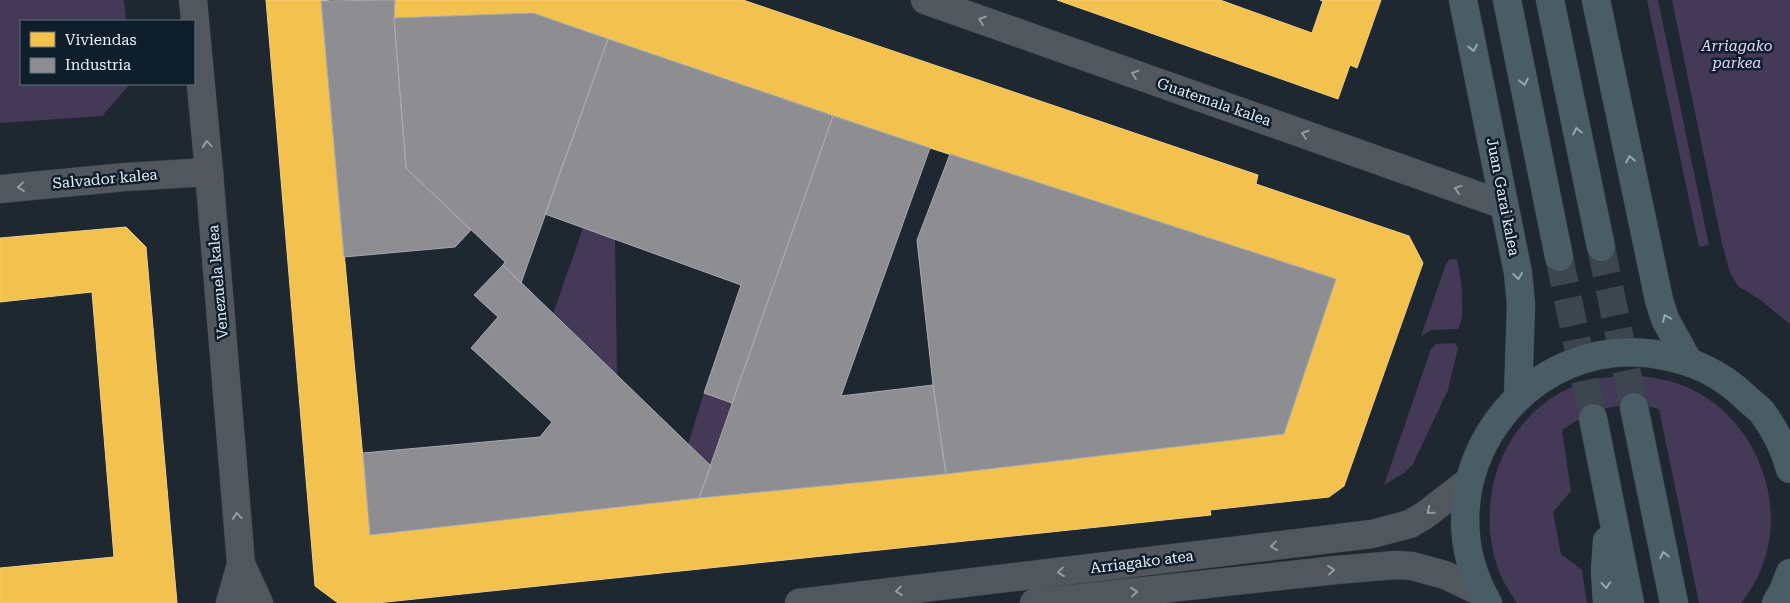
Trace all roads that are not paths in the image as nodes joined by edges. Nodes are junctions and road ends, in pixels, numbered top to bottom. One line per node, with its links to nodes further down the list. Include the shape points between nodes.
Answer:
1 (193, 0): 7 (street, Venezuela kalea, one-way to 1)
2 (924, 0): 11 (street, Guatemala kalea, one-way to 2)
3 (1463, 0): 11 (main road, Juan Garai kalea, one-way to 11)
4 (1507, 0): 13 (main road, one-way to 13)
5 (1550, 0): 12 (main road, one-way to 5)
6 (1596, 0): 14 (main road, one-way to 6, via 1665,319 1659,300)
7 (195, 20)
8 (195, 22): 9 (street, Venezuela kalea, one-way to 8)
9 (209, 172): 10 (street, Salvador kalea, one-way to 10, via 125,176); 21 (street, Venezuela kalea, one-way to 9)
10 (0, 189)
11 (1504, 205): 15 (main road, Juan Garai kalea, one-way to 15, via 1521,305)
12 (1601, 247)
13 (1559, 257)
14 (1688, 361): 15 (main road, via 1644,352 1598,355 1555,370); 18 (main road, via 1728,382 1762,412)
15 (1518, 397): 19 (main road, via 1492,427)
16 (1634, 407): 30 (main road, one-way to 16)
17 (1593, 418): 20 (main road)
18 (1788, 458)
19 (1469, 481): 23 (main road, via 1465,509 1466,538 1471,565); 26 (street, Arriagako atea, one-way to 26, via 1410,524 1372,534)
20 (1610, 502): 28 (main road, one-way to 28, via 1605,570); 29 (main road)
21 (241, 564): 24 (street); 25 (street)
22 (1790, 573): 31 (main road)
23 (1484, 597): 27 (street, Arriagako atea, one-way to 23, via 1396,565 1445,575)
24 (230, 603)
25 (259, 603)
26 (799, 603)
27 (1034, 603)
28 (1607, 603)
29 (1630, 603)
30 (1674, 603)
31 (1776, 603)

